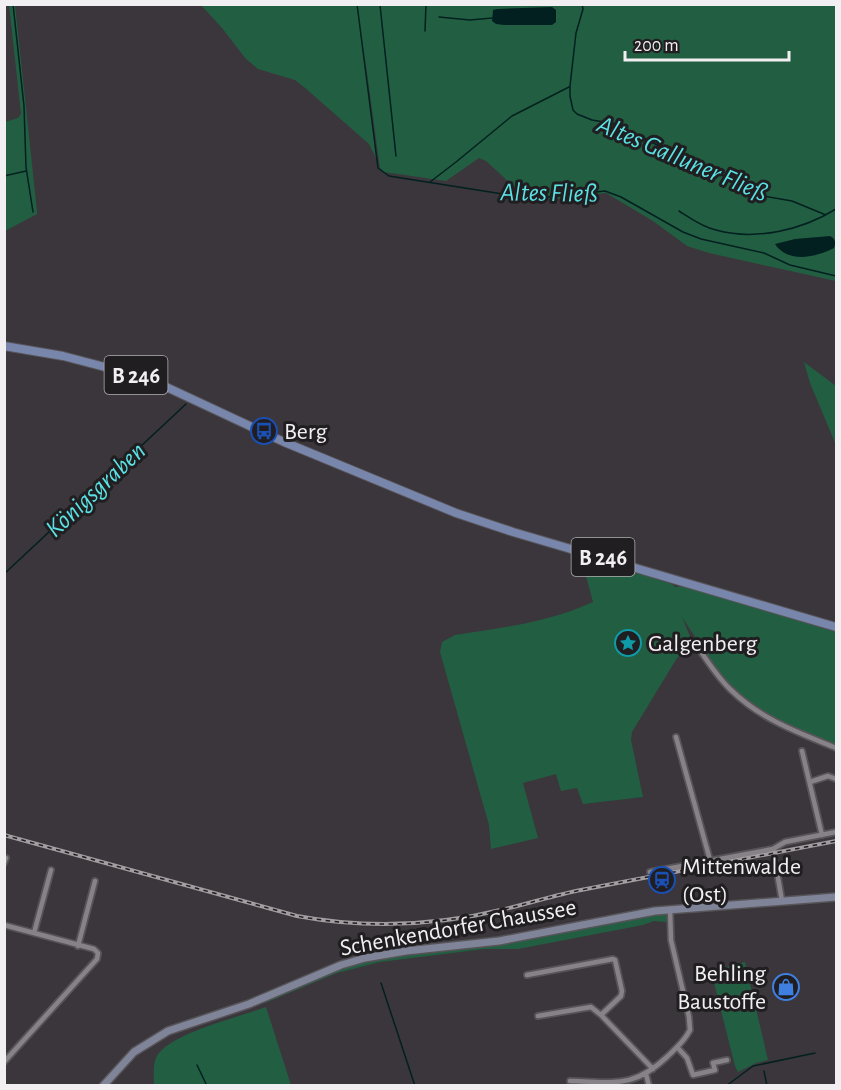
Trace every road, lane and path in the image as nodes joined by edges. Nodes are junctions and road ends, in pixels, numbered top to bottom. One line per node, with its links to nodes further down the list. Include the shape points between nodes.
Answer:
1 (4, 346): 2 (main road, B 246, via 74,358 147,378 258,430 446,509)
2 (837, 627)
3 (694, 642): 5 (street, via 731,691 766,718)
4 (676, 737): 12 (street)
5 (837, 747)
6 (802, 751): 8 (street)
7 (837, 779): 8 (street, via 828,776)
8 (810, 782): 10 (street)
9 (837, 832): 10 (street)
10 (822, 835): 11 (street, via 785,842)
11 (773, 849): 12 (street); 17 (street)
12 (710, 860): 14 (street)
13 (51, 870): 20 (street)
14 (650, 872)
15 (95, 881): 21 (street)
16 (837, 897): 17 (main road, Schenkendorfer Chaussee)
17 (782, 901): 18 (main road, Schenkendorfer Chaussee)
18 (670, 909): 25 (street, via 671,940 690,1024); 32 (main road, Schenkendorfer Chaussee, via 499,941 353,961 249,1004 168,1031 134,1052)
19 (4, 925): 20 (street)
20 (34, 933): 21 (street)
21 (78, 946): 27 (street, via 94,949 97,959)
22 (527, 975): 23 (street, via 613,958 621,996)
23 (601, 1015): 24 (street, via 586,1007); 28 (street)
24 (538, 1016)
25 (677, 1047): 26 (street, via 687,1058 693,1075 715,1070 713,1064); 28 (street)
26 (728, 1060)
27 (4, 1062)
28 (654, 1069): 29 (street)
29 (646, 1074): 31 (street); 33 (street)
30 (570, 1081): 31 (street)
31 (594, 1084)
32 (103, 1086)
33 (649, 1086)

